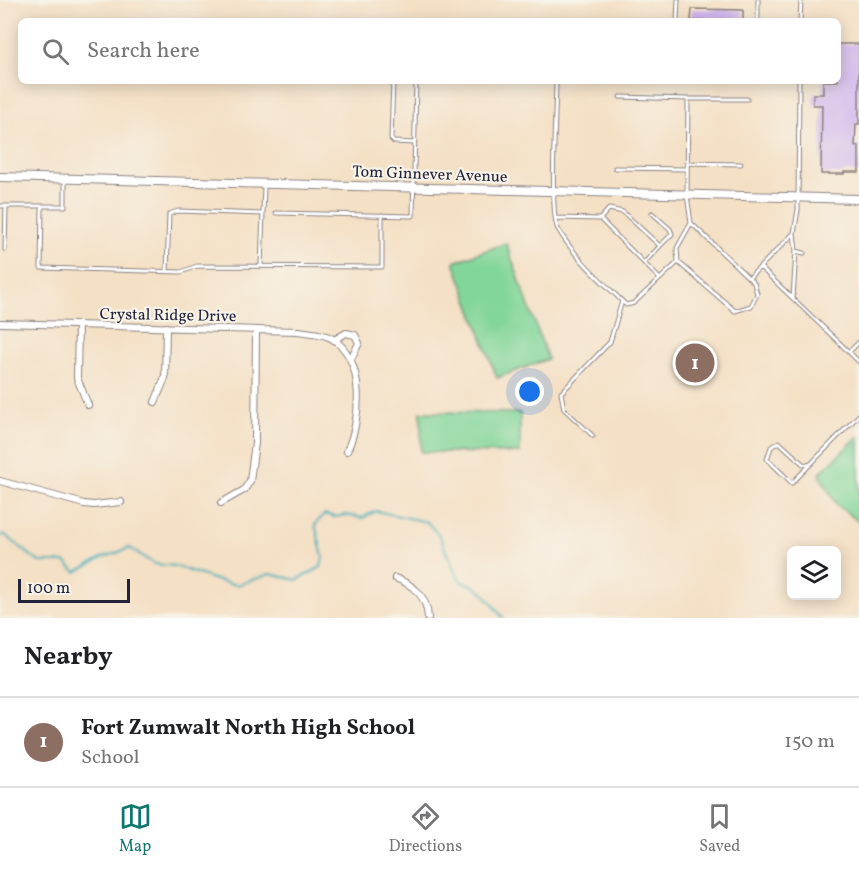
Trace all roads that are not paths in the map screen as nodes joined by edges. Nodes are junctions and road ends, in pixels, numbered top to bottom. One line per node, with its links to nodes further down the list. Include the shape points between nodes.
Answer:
1 (678, 0): 4 (lane)
2 (758, 0): 5 (lane)
3 (801, 0): 6 (lane)
4 (677, 18)
5 (758, 18)
6 (800, 18)
7 (393, 84): 14 (lane, via 391,139)
8 (416, 84): 14 (lane)
9 (556, 84): 23 (lane)
10 (799, 84): 25 (lane)
11 (620, 97): 12 (lane)
12 (688, 99): 13 (lane); 15 (lane)
13 (747, 99)
14 (415, 143): 22 (lane)
15 (687, 163): 16 (lane); 18 (lane)
16 (741, 164)
17 (615, 168): 18 (lane)
18 (687, 169): 24 (lane)
19 (0, 177): 20 (main road, Tom Ginnever Avenue)
20 (66, 179): 21 (main road, Tom Ginnever Avenue); 29 (lane, via 65,206)
21 (264, 184): 22 (main road, Tom Ginnever Avenue); 32 (lane)
22 (414, 188): 23 (main road, Tom Ginnever Avenue); 33 (lane, via 413,216)
23 (554, 192): 24 (main road, Tom Ginnever Avenue); 34 (lane)
24 (687, 195): 25 (main road, Tom Ginnever Avenue); 36 (lane)
25 (798, 198): 26 (main road, Tom Ginnever Avenue); 37 (lane)
26 (859, 200)
27 (0, 206): 28 (lane)
28 (6, 206): 29 (lane); 39 (lane)
29 (42, 206): 46 (lane, via 41,268)
30 (276, 213): 33 (lane)
31 (652, 213): 38 (lane, via 672,234)
32 (263, 214): 44 (lane); 46 (lane, via 170,214)
33 (382, 215): 44 (lane, via 382,267)
34 (556, 218): 35 (lane); 50 (lane, via 556,227 575,252)
35 (600, 219): 38 (lane, via 609,209 623,212); 43 (lane)
36 (691, 223): 42 (lane, via 677,248); 47 (lane)
37 (794, 233): 40 (lane); 45 (lane)
38 (660, 246): 43 (lane)
39 (5, 250)
40 (796, 251): 41 (lane); 49 (lane)
41 (804, 253)
42 (678, 262): 47 (lane, via 735,311 751,306 757,294); 48 (lane)
43 (644, 263): 48 (lane)
44 (261, 266): 46 (lane, via 197,266 181,272)
45 (760, 267): 47 (lane); 49 (lane)
46 (167, 271)
47 (749, 278)
48 (660, 279): 50 (lane, via 634,303 626,305)
49 (793, 298): 57 (lane)
50 (622, 301): 63 (lane, via 610,342 561,393 564,409)
51 (0, 323): 52 (street, Crystal Ridge Drive)
52 (78, 325): 53 (street, Crystal Ridge Drive); 61 (street, via 77,378)
53 (166, 327): 54 (street, Crystal Ridge Drive); 60 (street, via 165,378)
54 (256, 330): 55 (street, Crystal Ridge Drive, via 298,331); 68 (street, via 255,443 250,481)
55 (334, 340): 58 (street); 58 (street, Crystal Ridge Drive, via 346,333 355,335 359,343)
56 (859, 342): 57 (lane)
57 (849, 352): 59 (lane)
58 (351, 358): 64 (street, Crystal Ridge Drive, via 356,374 356,409 354,435)
59 (859, 362)
60 (155, 402)
61 (88, 405)
62 (859, 414): 65 (lane)
63 (593, 436)
64 (347, 451)
65 (810, 465): 65 (lane, via 803,464 779,442 771,447 767,459 792,483)
66 (0, 481): 67 (street, via 94,505)
67 (121, 502)
68 (221, 503)
69 (395, 578): 70 (street, via 420,593)
70 (428, 618)

